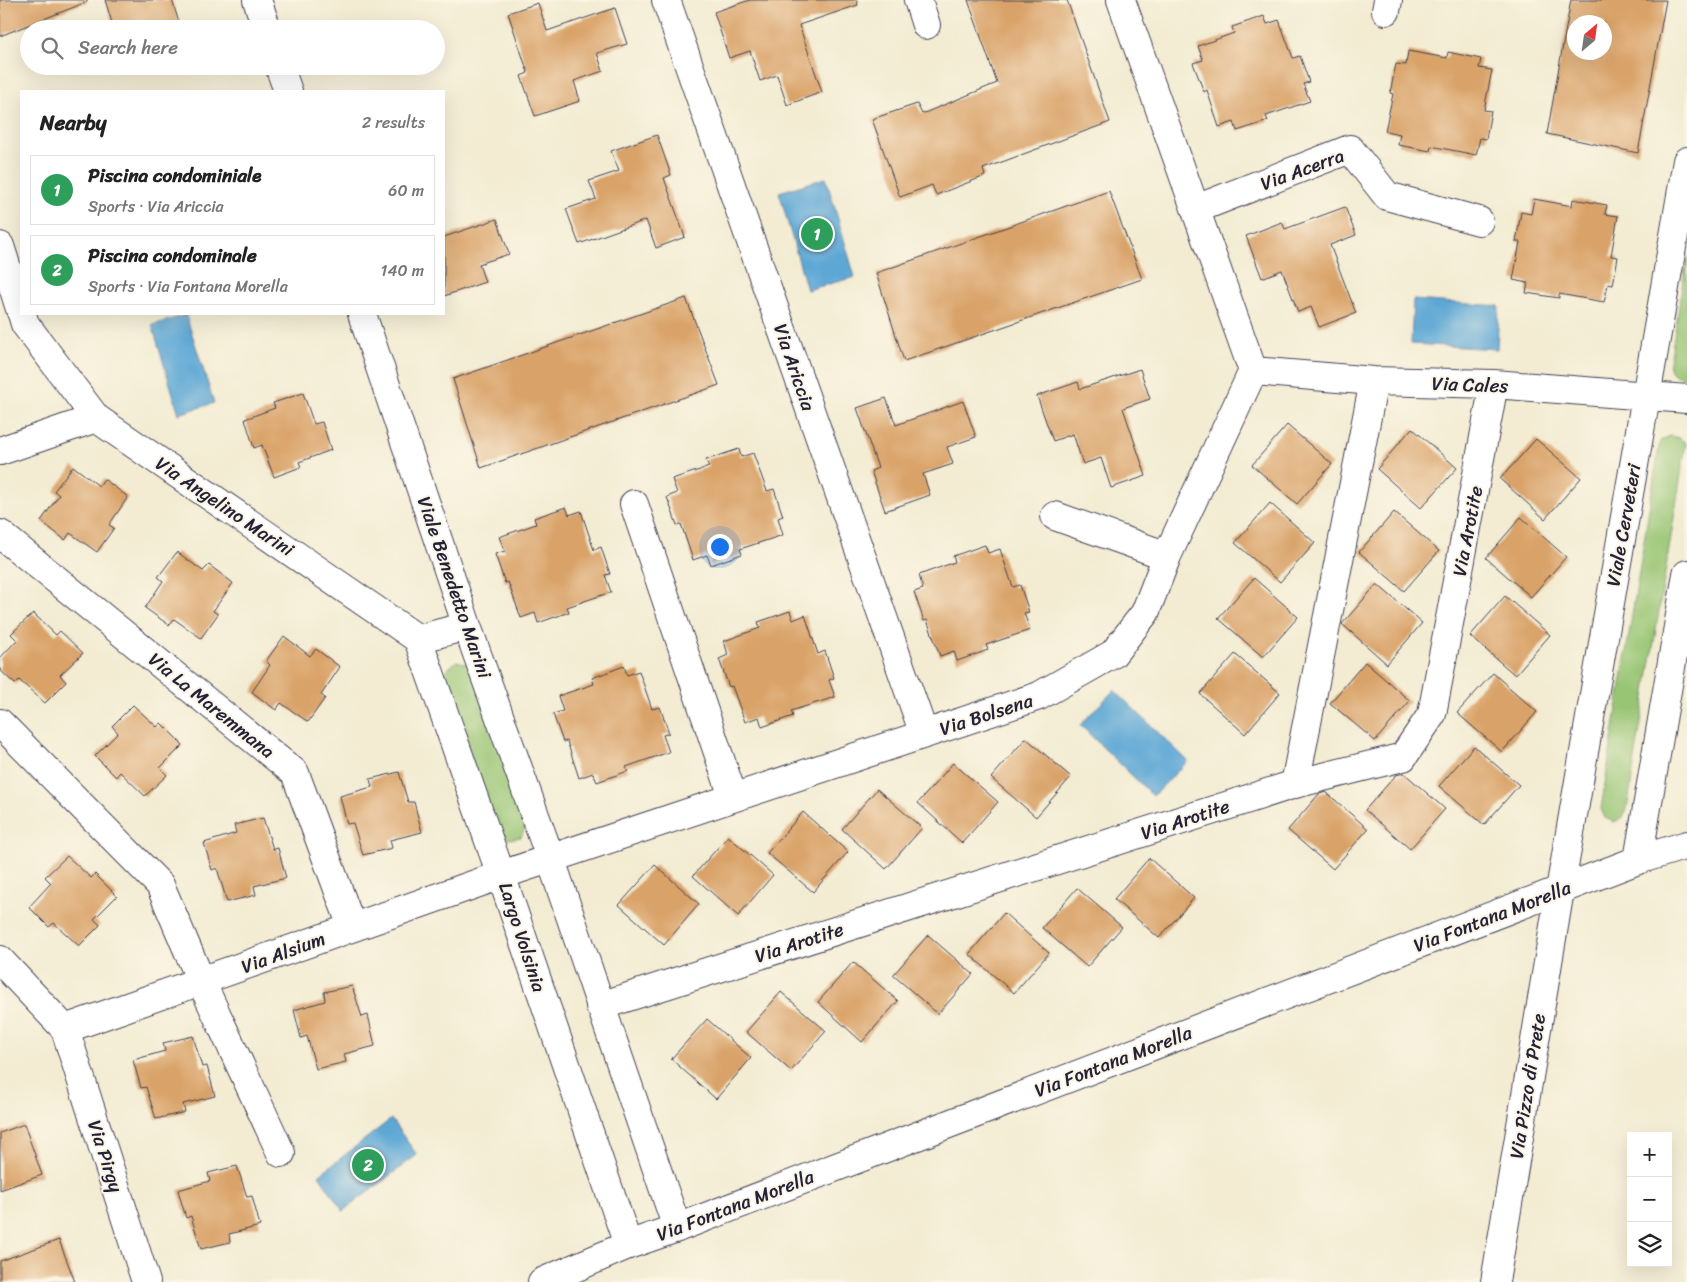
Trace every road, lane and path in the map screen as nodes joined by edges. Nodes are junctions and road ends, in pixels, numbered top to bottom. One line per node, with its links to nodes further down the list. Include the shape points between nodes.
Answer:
1 (257, 0): 4 (street)
2 (666, 0): 29 (street, Via Ariccia)
3 (1121, 0): 8 (street)
4 (264, 20)
5 (282, 75): 6 (street)
6 (288, 90)
7 (1687, 161): 17 (street, Viale Cerveteri)
8 (1196, 209): 9 (street, Via Acerra, via 1350,149 1387,196); 14 (street)
9 (1479, 221)
10 (0, 246): 11 (street, Via Angelino Marini)
11 (20, 307)
12 (23, 315): 19 (street, Via Angelino Marini, via 25,324)
13 (362, 315): 26 (street, Viale Benedetto Marini)
14 (1253, 371): 15 (street, Via Cales); 24 (street, Via Bolsena)
15 (1374, 381): 16 (street, Via Cales); 30 (street)
16 (1494, 384): 17 (street, Via Cales); 30 (street, Via Arotite, via 1432,714 1404,757)
17 (1646, 397): 18 (street, Via Cales); 36 (street, Viale Cerveteri)
18 (1687, 399)
19 (96, 418): 20 (street); 27 (street, Via Angelino Marini)
20 (0, 451)
21 (634, 504): 31 (street)
22 (1055, 516): 24 (street)
23 (0, 534): 37 (street, Via La Maremmana, via 295,773)
24 (1167, 556): 29 (street, Via Bolsena, via 1145,613 1113,654 1039,696)
25 (1687, 574): 34 (street)
26 (467, 626): 27 (street); 33 (street, Viale Benedetto Marini)
27 (418, 638): 35 (street)
28 (0, 723): 39 (street, via 160,885)
29 (924, 734): 31 (street, Via Bolsena)
30 (1294, 784): 40 (street, Via Arotite)
31 (733, 797): 33 (street, Via Bolsena)
32 (1687, 845): 34 (street, Via Fontana Morella)
33 (551, 860): 35 (street, Largo Volsinia); 40 (street)
34 (1638, 860): 36 (street, Via Fontana Morella)
35 (501, 875): 37 (street, Via Alsium); 44 (street, Largo Volsinia)
36 (1560, 890): 43 (street, Via Fontana Morella); 47 (street, Via Pizzo di Prete)
37 (352, 927): 39 (street, Via Alsium)
38 (0, 960): 41 (street)
39 (201, 981): 41 (street, Via Alsium); 42 (street)
40 (600, 1006): 43 (street)
41 (65, 1029): 45 (street, Via Pirgy)
42 (281, 1153)
43 (677, 1228): 44 (street, Via Fontana Morella)
44 (628, 1245): 46 (street, Via Fontana Morella)
45 (146, 1282)
46 (542, 1282)
47 (1495, 1282)

